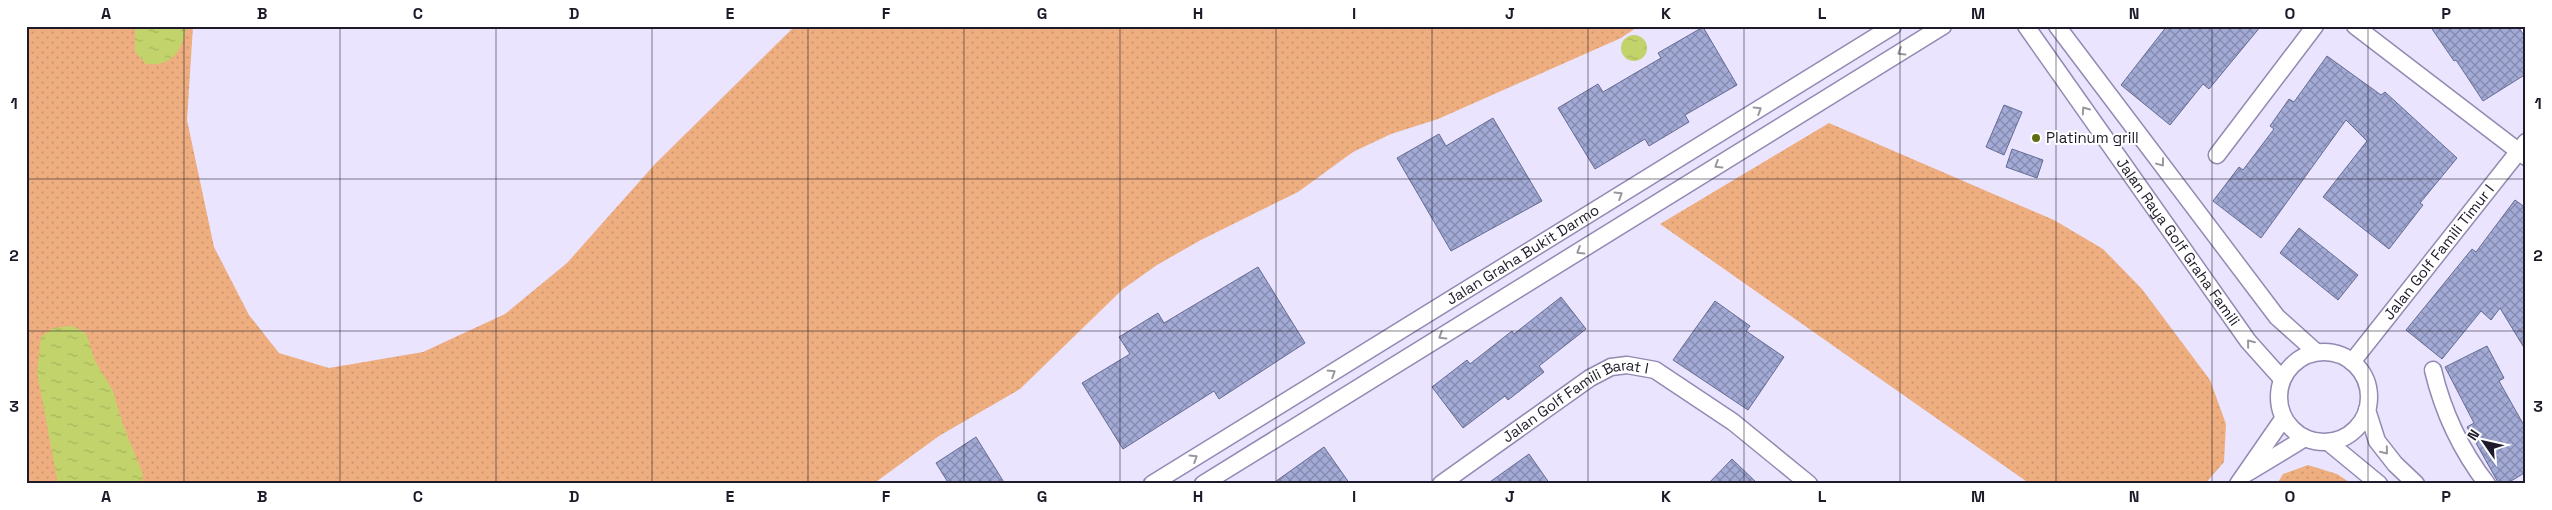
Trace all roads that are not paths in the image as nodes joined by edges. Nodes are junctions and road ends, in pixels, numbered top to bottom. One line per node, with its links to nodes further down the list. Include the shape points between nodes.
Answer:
1 (1893, 26): 18 (street, Jalan Graha Bukit Darmo, one-way to 1)
2 (1942, 26): 19 (street, Jalan Graha Bukit Darmo, one-way to 19)
3 (2026, 26): 12 (street, Jalan Raya Golf Graha Famili, one-way to 3, via 2248,341)
4 (2057, 26): 9 (street, Jalan Raya Golf Graha Famili, one-way to 9, via 2276,316)
5 (2315, 26): 8 (street)
6 (2356, 26): 7 (street)
7 (2523, 150): 10 (street, Jalan Golf Famili Timur I)
8 (2217, 155)
9 (2316, 352): 10 (street, via 2341,355); 12 (street, via 2296,361)
10 (2352, 362): 13 (street, via 2367,384)
11 (2433, 370): 24 (street, via 2439,396 2455,435)
12 (2282, 380): 14 (street, via 2279,394)
13 (2367, 410): 16 (street, via 2362,422 2352,432); 23 (street, one-way to 23, via 2376,441)
14 (2283, 419): 15 (street, via 2294,433); 17 (street)
15 (2305, 438): 16 (street); 17 (street)
16 (2328, 442): 22 (street)
17 (2240, 480)
18 (1152, 484)
19 (1203, 484)
20 (1441, 484): 21 (street, Jalan Golf Famili Barat I, via 1590,378 1612,367 1627,365 1655,370 1749,433)
21 (1809, 484)
22 (2379, 484)
23 (2416, 484)
24 (2487, 484)

